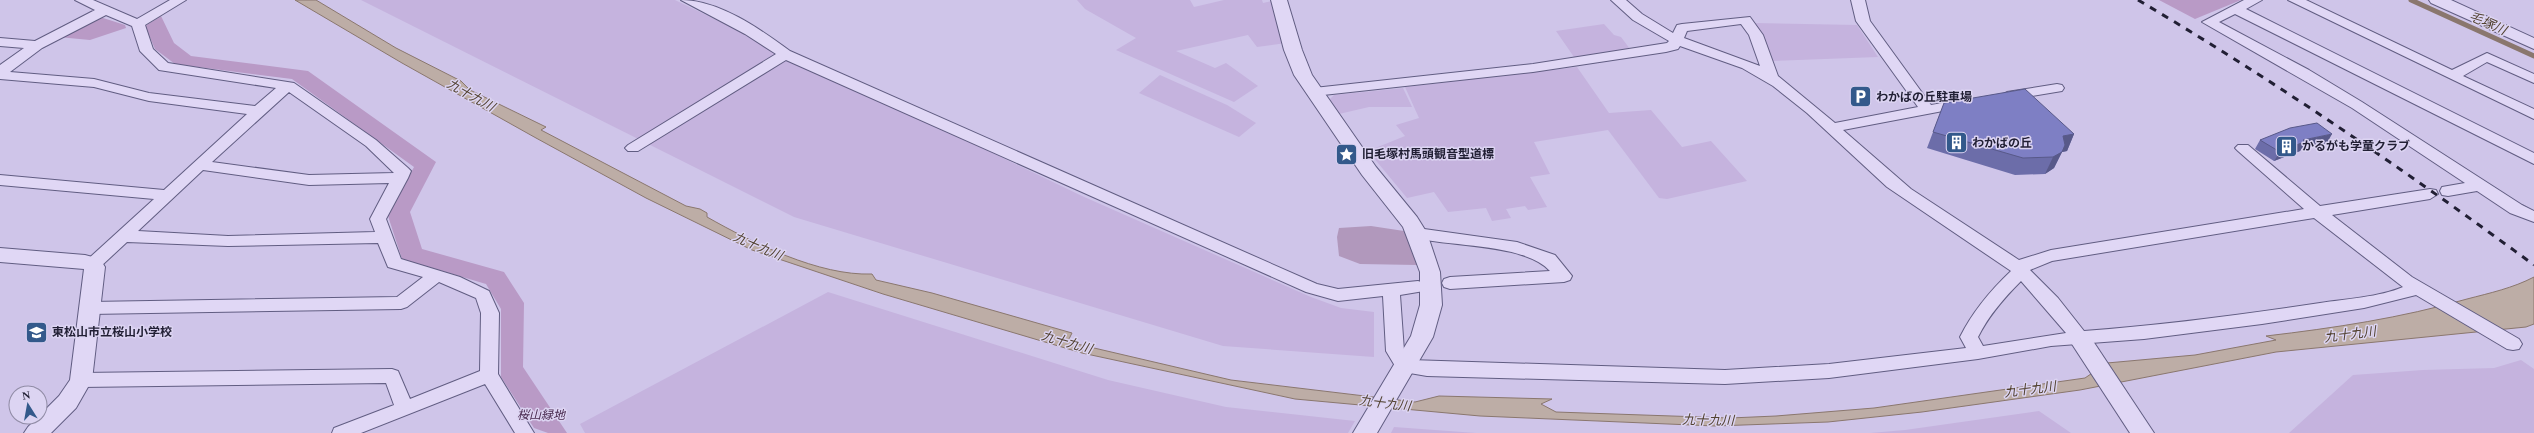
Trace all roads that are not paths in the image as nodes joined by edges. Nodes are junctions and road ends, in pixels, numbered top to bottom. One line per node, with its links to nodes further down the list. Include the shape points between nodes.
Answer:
1 (82, 0): 11 (street)
2 (179, 0): 12 (street)
3 (688, 0): 17 (street, via 716,12)
4 (1279, 0): 24 (street, via 1293,50 1303,75)
5 (1618, 0): 13 (street, via 1641,20)
6 (1858, 0): 25 (street, via 1863,21)
7 (2255, 0): 10 (street)
8 (2295, 0): 19 (street)
9 (2437, 0): 15 (street)
10 (2235, 9): 31 (street); 35 (street, via 2209,22 2304,73)
11 (106, 10): 12 (street); 16 (street)
12 (138, 24): 22 (street, via 146,52 171,70)
13 (1676, 40): 20 (street, via 1724,57); 20 (street, via 1682,28 1744,20 1756,35); 24 (street, via 1673,46 1666,48 1541,67)
14 (0, 42): 16 (street)
15 (2534, 44)
16 (37, 45): 18 (street)
17 (785, 54): 29 (street); 50 (street, via 1312,288 1338,295)
18 (0, 74): 26 (street, via 94,83 149,97)
19 (2452, 76): 21 (street, via 2487,57); 27 (street)
20 (1771, 78): 28 (street, via 1787,87)
21 (2534, 79)
22 (289, 86): 26 (street); 33 (street, via 371,143 403,171)
23 (2057, 88): 25 (street)
24 (1314, 92): 41 (street)
25 (1927, 109): 28 (street)
26 (258, 111): 32 (street)
27 (2534, 115)
28 (1830, 128): 46 (street, via 1895,185 1997,252)
29 (633, 148)
30 (2243, 148): 39 (street)
31 (2534, 159)
32 (199, 165): 33 (street, via 309,180); 38 (street)
33 (400, 178): 43 (street, via 378,219)
34 (0, 180): 38 (street)
35 (2481, 186): 36 (street); 40 (street, via 2516,209)
36 (2448, 191)
37 (2430, 194): 39 (street)
38 (167, 195): 42 (street)
39 (2316, 212): 46 (street, via 2051,256 2026,264); 51 (street)
40 (2534, 217)
41 (1417, 233): 48 (street, via 1511,246 1549,259 1564,276); 56 (street, via 1430,272 1431,306 1422,337)
42 (124, 236): 43 (street, via 228,241); 45 (street)
43 (383, 237): 47 (street, via 394,263)
44 (0, 255): 45 (street)
45 (93, 264): 52 (street, via 96,275)
46 (2021, 272): 53 (street, via 2065,317); 55 (street, via 1998,293 1974,326 1969,337)
47 (436, 276): 52 (street, via 401,303); 57 (street, via 476,290 483,295 490,313)
48 (1450, 283)
49 (1418, 287): 50 (street)
50 (1391, 290): 56 (street, via 1395,351)
51 (2420, 290): 53 (street, via 2364,302 2262,318); 54 (street)
52 (90, 308): 58 (street)
53 (2081, 340): 55 (street, via 2051,340); 64 (street)
54 (2509, 342)
55 (1978, 353): 56 (street, via 1829,371 1725,377)
56 (1402, 369): 63 (street)
57 (489, 375): 59 (street); 62 (street)
58 (81, 380): 59 (street, via 392,376); 60 (street, via 77,390)
59 (404, 407): 61 (street)
60 (36, 433)
61 (341, 433)
62 (525, 433)
63 (1365, 433)
64 (2142, 433)

